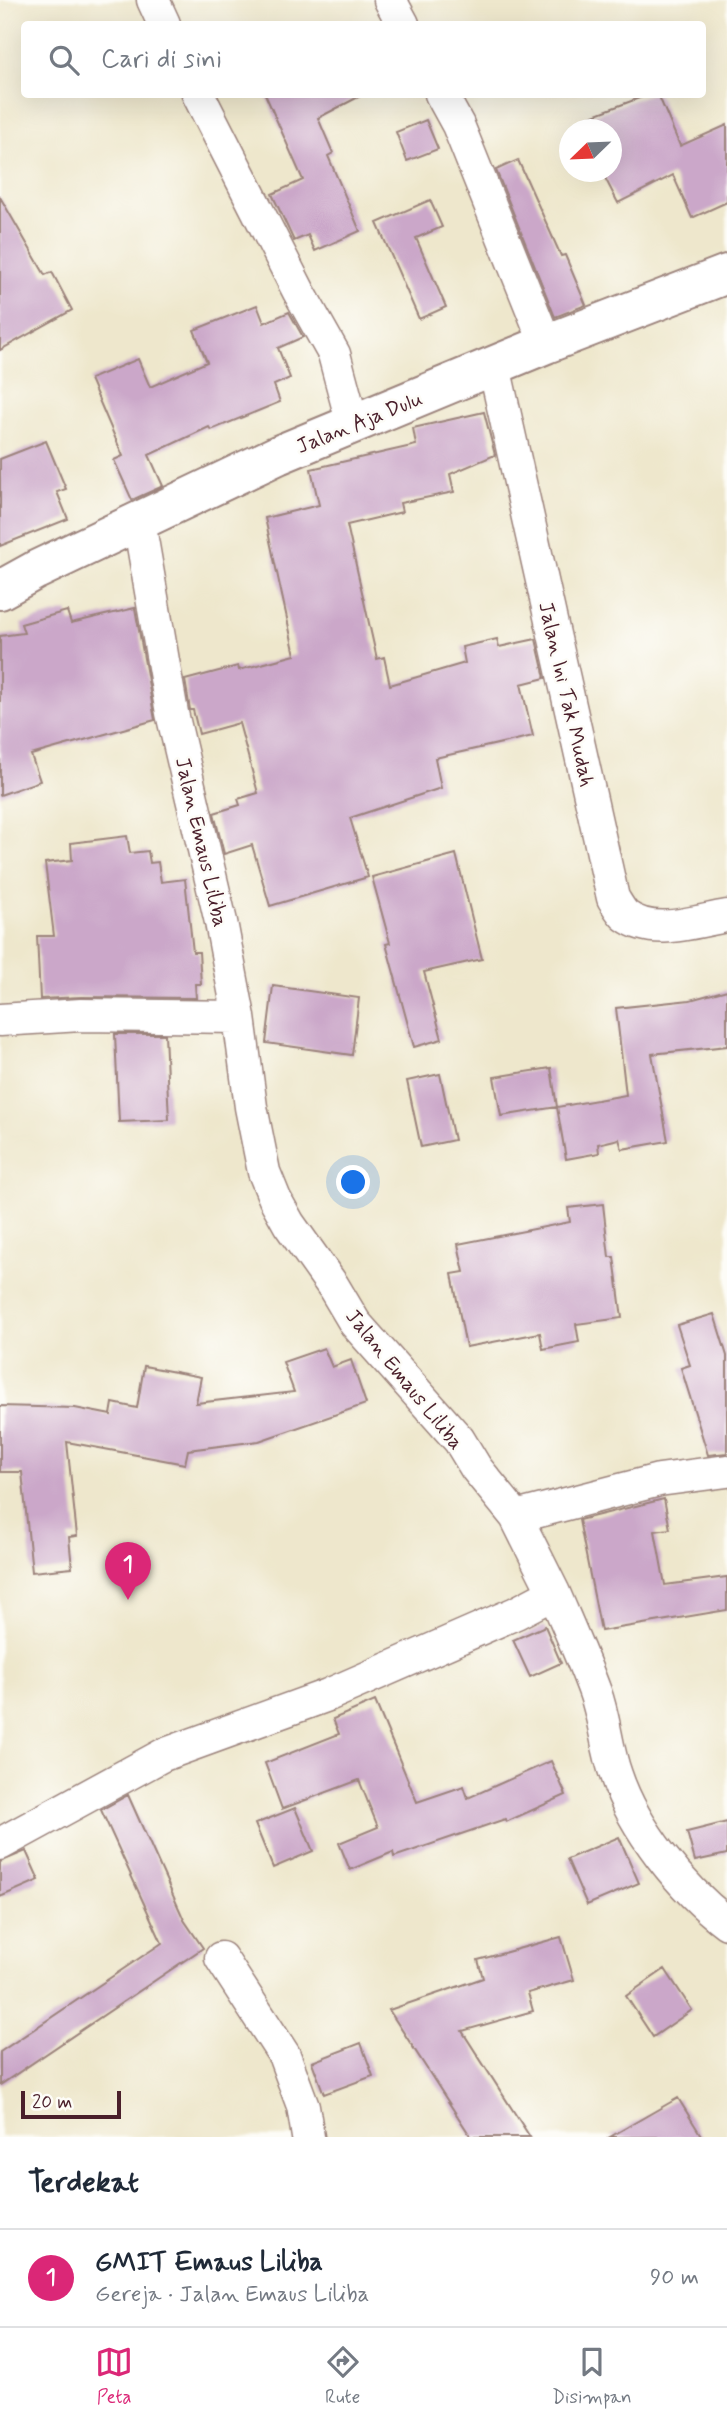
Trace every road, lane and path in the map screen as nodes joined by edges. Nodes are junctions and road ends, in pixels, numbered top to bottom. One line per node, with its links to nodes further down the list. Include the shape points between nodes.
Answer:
1 (153, 0): 3 (street)
2 (390, 0): 4 (street)
3 (163, 21)
4 (401, 21)
5 (200, 98): 10 (street, via 334,354)
6 (443, 98): 8 (street)
7 (727, 274): 8 (street, Jalan Aja Dulu)
8 (546, 344): 9 (street, Jalan Aja Dulu)
9 (494, 366): 10 (street, Jalan Aja Dulu); 13 (street, Jalan Ini Tak Mudah, via 614,898 624,915 641,924 660,927)
10 (353, 425): 11 (street, Jalan Aja Dulu, via 278,455)
11 (139, 522): 12 (street, Jalan Aja Dulu); 14 (street, Jalan Emaus Liliba, via 172,713)
12 (0, 590)
13 (727, 916)
14 (239, 1017): 15 (street); 17 (street, Jalan Emaus Liliba, via 251,1107 264,1172 275,1199 355,1323 458,1440)
15 (0, 1020)
16 (727, 1471): 17 (street, via 659,1480)
17 (516, 1517): 18 (street, Jalan Emaus Liliba)
18 (554, 1593): 19 (street, via 328,1695 163,1755); 20 (street, Jalan Emaus Liliba, via 596,1694 616,1775 628,1803 667,1864)
19 (0, 1844)
20 (727, 1923)
21 (221, 1958): 22 (street, via 284,2056 303,2106)
22 (308, 2137)

